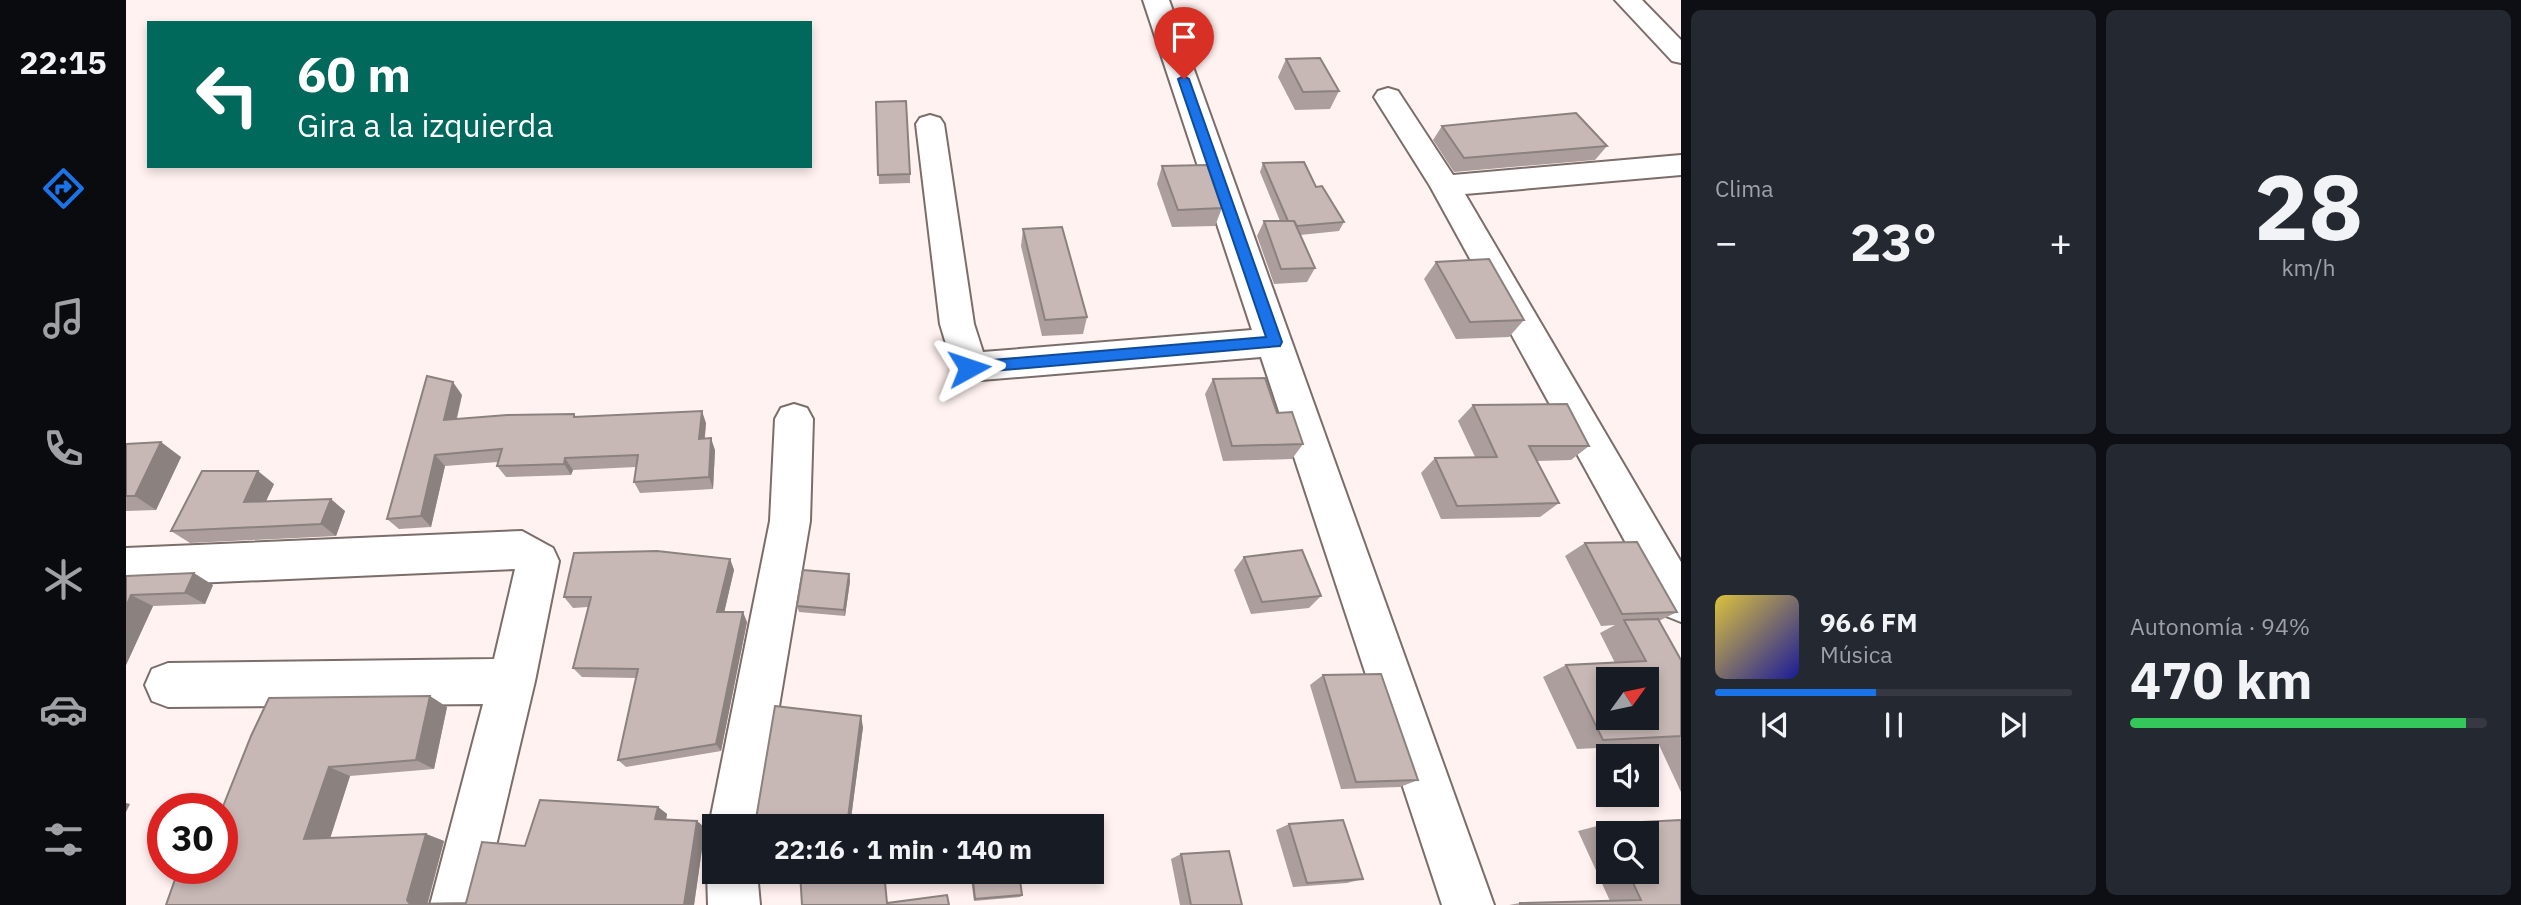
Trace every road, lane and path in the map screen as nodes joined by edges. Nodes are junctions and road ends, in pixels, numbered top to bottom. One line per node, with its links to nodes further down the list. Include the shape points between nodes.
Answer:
1 (1156, 0): 8 (street)
2 (1628, 0): 3 (street)
3 (1681, 55)
4 (1388, 97): 7 (street)
5 (930, 124): 8 (street, via 957,324 969,368)
6 (1681, 165): 7 (street)
7 (1445, 186): 11 (street)
8 (1275, 342): 18 (street)
9 (794, 419): 14 (street, via 790,521)
10 (126, 567): 12 (street, via 522,550 538,561)
11 (1681, 603)
12 (512, 681): 13 (street); 16 (street)
13 (168, 685)
14 (736, 814)
15 (733, 884): 17 (street)
16 (456, 905)
17 (734, 905)
18 (1468, 905)

